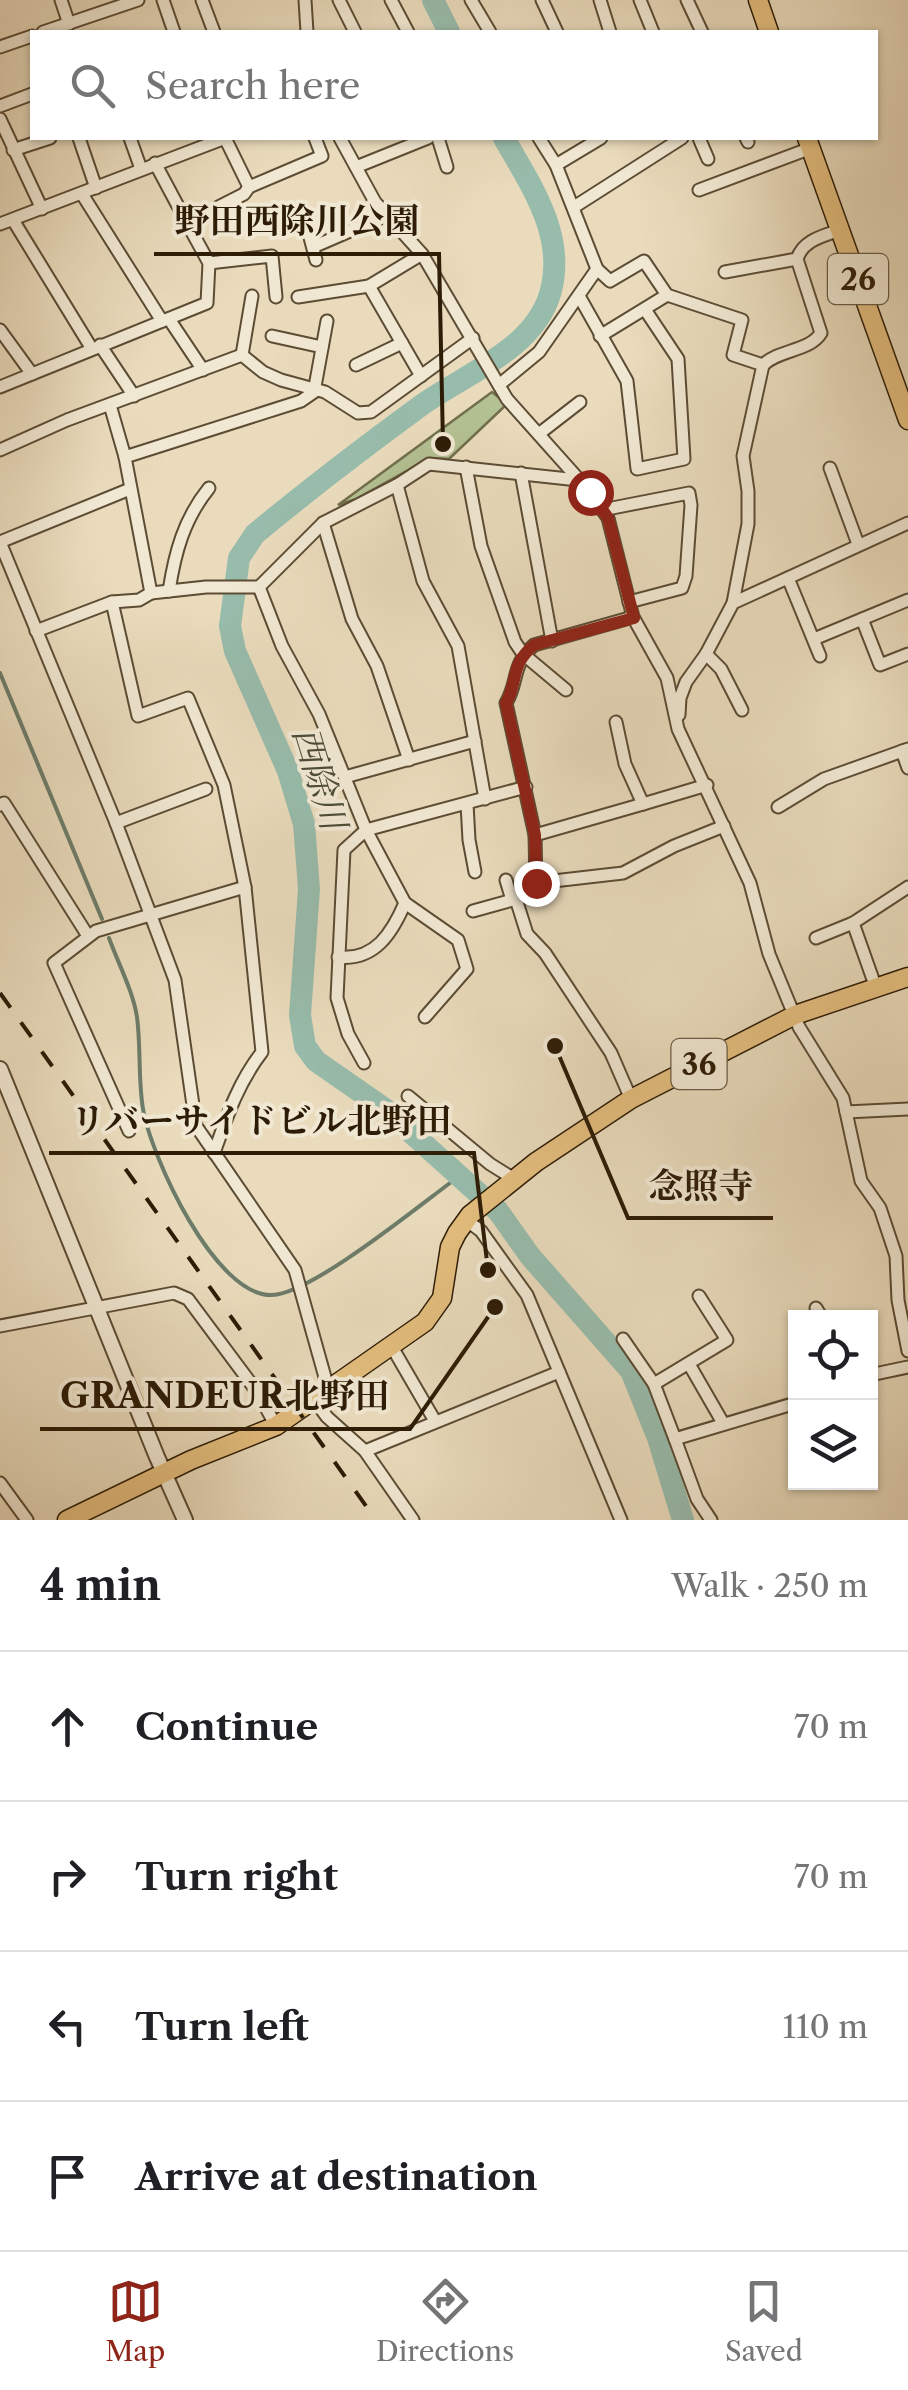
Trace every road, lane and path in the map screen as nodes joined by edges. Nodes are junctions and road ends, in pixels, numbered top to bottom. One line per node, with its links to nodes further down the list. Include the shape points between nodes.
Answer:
1 (61, 0): 15 (street)
2 (163, 0): 17 (street)
3 (202, 0): 18 (street)
4 (319, 0): 14 (street)
5 (339, 0): 20 (street)
6 (391, 0): 21 (street)
7 (471, 0): 22 (street)
8 (542, 0): 23 (street)
9 (600, 0): 24 (street)
10 (640, 0): 25 (street)
11 (688, 0): 26 (street)
12 (758, 0): 27 (main road)
13 (130, 1): 15 (street)
14 (305, 2): 19 (street)
15 (69, 24): 16 (street)
16 (50, 30)
17 (173, 30)
18 (213, 30)
19 (307, 30)
20 (354, 30)
21 (407, 30)
22 (489, 30)
23 (556, 30)
24 (609, 30)
25 (652, 30)
26 (701, 30)
27 (768, 30)
28 (30, 37): 29 (street)
29 (0, 48)
30 (30, 95): 31 (street)
31 (0, 106)
32 (0, 120): 47 (street)
33 (44, 140): 47 (street)
34 (80, 140): 55 (street)
35 (131, 140): 53 (street)
36 (206, 140): 49 (street)
37 (226, 140): 54 (street)
38 (316, 140): 54 (street, via 322,156)
39 (341, 140): 51 (street)
40 (423, 140): 51 (street)
41 (439, 140): 52 (street)
42 (541, 140): 50 (street)
43 (598, 140): 50 (street)
44 (679, 140): 58 (street)
45 (699, 140): 48 (street)
46 (809, 142): 56 (street); 64 (main road, 26)
47 (13, 150): 59 (street)
48 (708, 159)
49 (155, 163): 53 (street); 62 (street)
50 (556, 166): 58 (street)
51 (356, 167): 60 (street)
52 (447, 167)
53 (142, 168): 55 (street)
54 (249, 187): 62 (street)
55 (96, 188): 57 (street)
56 (699, 190)
57 (82, 194): 59 (street); 77 (street)
58 (574, 206): 68 (street)
59 (42, 209): 61 (street)
60 (387, 215): 63 (street, via 315,254); 65 (street)
61 (4, 221): 84 (street)
62 (187, 223): 67 (street)
63 (308, 230)
64 (840, 230): 66 (street, via 810,241); 98 (main road, 26)
65 (422, 254): 70 (street); 82 (street)
66 (797, 259): 69 (street); 88 (street, via 821,333)
67 (209, 263): 74 (street, via 272,256); 77 (street, via 208,303)
68 (597, 269): 71 (street, via 610,282 644,260); 73 (street)
69 (725, 272)
70 (369, 286): 75 (street); 83 (street)
71 (667, 295): 76 (street); 88 (street, via 742,320 733,354)
72 (252, 296): 86 (street)
73 (579, 296): 81 (street); 92 (street, via 539,352)
74 (276, 297)
75 (298, 297)
76 (646, 311): 81 (street); 81 (street, via 678,359 684,459 637,468 627,381)
77 (165, 320): 84 (street); 89 (street)
78 (327, 321): 85 (street)
79 (0, 330): 90 (street)
80 (272, 336): 85 (street)
81 (600, 336)
82 (476, 342): 91 (street); 92 (street)
83 (402, 343): 87 (street); 91 (street)
84 (96, 347): 90 (street); 95 (street)
85 (322, 347): 94 (street)
86 (242, 354): 89 (street); 94 (street, via 263,372)
87 (356, 365)
88 (763, 365): 121 (street, via 743,456 748,524)
89 (203, 370): 95 (street)
90 (32, 374): 93 (street)
91 (422, 376): 94 (street, via 371,412)
92 (496, 380): 99 (street)
93 (0, 387)
94 (314, 392): 101 (street)
95 (134, 396): 97 (street)
96 (580, 402): 99 (street)
97 (110, 405): 100 (street); 101 (street)
98 (908, 420)
99 (540, 433): 105 (street)
100 (0, 450)
101 (124, 457): 107 (street)
102 (466, 468): 104 (street); 106 (street, via 429,464); 127 (street, via 482,549)
103 (830, 468): 113 (street)
104 (521, 473): 105 (street); 126 (street)
105 (578, 480): 109 (street)
106 (397, 484): 111 (street); 137 (street, via 423,581 458,646)
107 (130, 488): 112 (street); 117 (street)
108 (209, 488): 116 (street, via 184,527)
109 (602, 510): 120 (street); 120 (street, via 689,494 682,588)
110 (908, 522): 113 (street)
111 (323, 523): 115 (street); 139 (street, via 352,619 377,666)
112 (0, 542): 124 (street)
113 (858, 544): 114 (street)
114 (788, 578): 121 (street); 125 (street)
115 (257, 587): 116 (street); 141 (street)
116 (169, 591): 117 (street)
117 (151, 593): 119 (street)
118 (908, 600): 123 (street)
119 (112, 602): 124 (street); 158 (street, via 138,716 188,698 224,785)
120 (629, 602): 122 (street)
121 (733, 603): 128 (street)
122 (634, 618): 126 (street); 131 (street)
123 (862, 619): 125 (street); 129 (street, via 880,664)
124 (36, 631): 150 (street)
125 (814, 639): 130 (street)
126 (552, 641): 127 (street)
127 (523, 654): 133 (street); 143 (street, via 506,703)
128 (706, 654): 132 (street); 134 (street, via 722,668)
129 (908, 654)
130 (820, 656)
131 (667, 678): 132 (street); 136 (street)
132 (686, 682): 136 (street)
133 (566, 690)
134 (742, 710)
135 (616, 722): 147 (street, via 624,764)
136 (678, 729): 142 (street)
137 (474, 742): 139 (street); 145 (street)
138 (905, 750): 140 (street); 149 (street, via 824,779)
139 (409, 760): 141 (street)
140 (908, 768)
141 (344, 777): 152 (street)
142 (707, 785): 147 (street); 151 (street)
143 (526, 787): 145 (street); 153 (street)
144 (206, 789): 150 (street)
145 (486, 799): 146 (street)
146 (467, 804): 152 (street); 154 (street)
147 (643, 804): 153 (street)
148 (0, 805): 164 (street)
149 (778, 807)
150 (116, 823): 162 (street)
151 (724, 826): 156 (street, via 623,874); 169 (street)
152 (366, 830): 160 (street); 166 (street, via 344,850)
153 (535, 835): 156 (street)
154 (474, 872)
155 (506, 880): 159 (street)
156 (536, 883): 159 (street)
157 (908, 886): 163 (street)
158 (244, 888): 162 (street); 178 (street, via 262,1052 234,1095)
159 (514, 900): 161 (street); 174 (street, via 527,934 611,1053)
160 (405, 903): 166 (street, via 395,926 369,953); 170 (street, via 458,940 468,970)
161 (473, 911)
162 (152, 916): 164 (street); 178 (street, via 175,980 191,1111)
163 (853, 924): 165 (street); 168 (street)
164 (88, 936): 177 (street, via 54,963)
165 (816, 938)
166 (338, 957): 171 (street, via 337,998)
167 (908, 977): 168 (main road, 36)
168 (876, 988): 169 (main road, 36)
169 (794, 1015): 174 (main road, 36); 176 (street)
170 (426, 1017)
171 (364, 1063)
172 (0, 1069): 183 (street)
173 (408, 1096): 179 (street)
174 (631, 1099): 179 (main road, 36)
175 (908, 1109): 176 (street)
176 (846, 1112): 181 (street, via 861,1181)
177 (130, 1131)
178 (214, 1153): 193 (street, via 296,1270)
179 (510, 1181): 180 (main road, 36)
180 (470, 1216): 186 (main road, 36, via 450,1247 436,1311); 190 (street, via 527,1295)
181 (902, 1254): 187 (street, via 898,1300)
182 (699, 1296): 188 (street, via 727,1340)
183 (98, 1306): 184 (street); 197 (street, via 174,1294 188,1299); 200 (street)
184 (0, 1326)
185 (623, 1339): 192 (street)
186 (392, 1346): 193 (main road, 36); 195 (street)
187 (908, 1350)
188 (689, 1364): 192 (street); 196 (street)
189 (908, 1368): 191 (street)
190 (559, 1372): 195 (street); 207 (street)
191 (878, 1374)
192 (654, 1384): 198 (street)
193 (321, 1393): 197 (main road, 36); 199 (street, via 326,1417)
194 (788, 1405): 196 (street)
195 (435, 1421): 199 (street)
196 (724, 1423): 198 (street)
197 (276, 1426): 200 (main road, 36)
198 (673, 1434): 202 (street)
199 (365, 1451): 206 (street)
200 (164, 1474): 204 (main road, 36); 205 (street)
201 (0, 1483): 203 (street)
202 (704, 1519)
203 (28, 1520)
204 (67, 1520)
205 (185, 1520)
206 (413, 1520)
207 (621, 1520)

